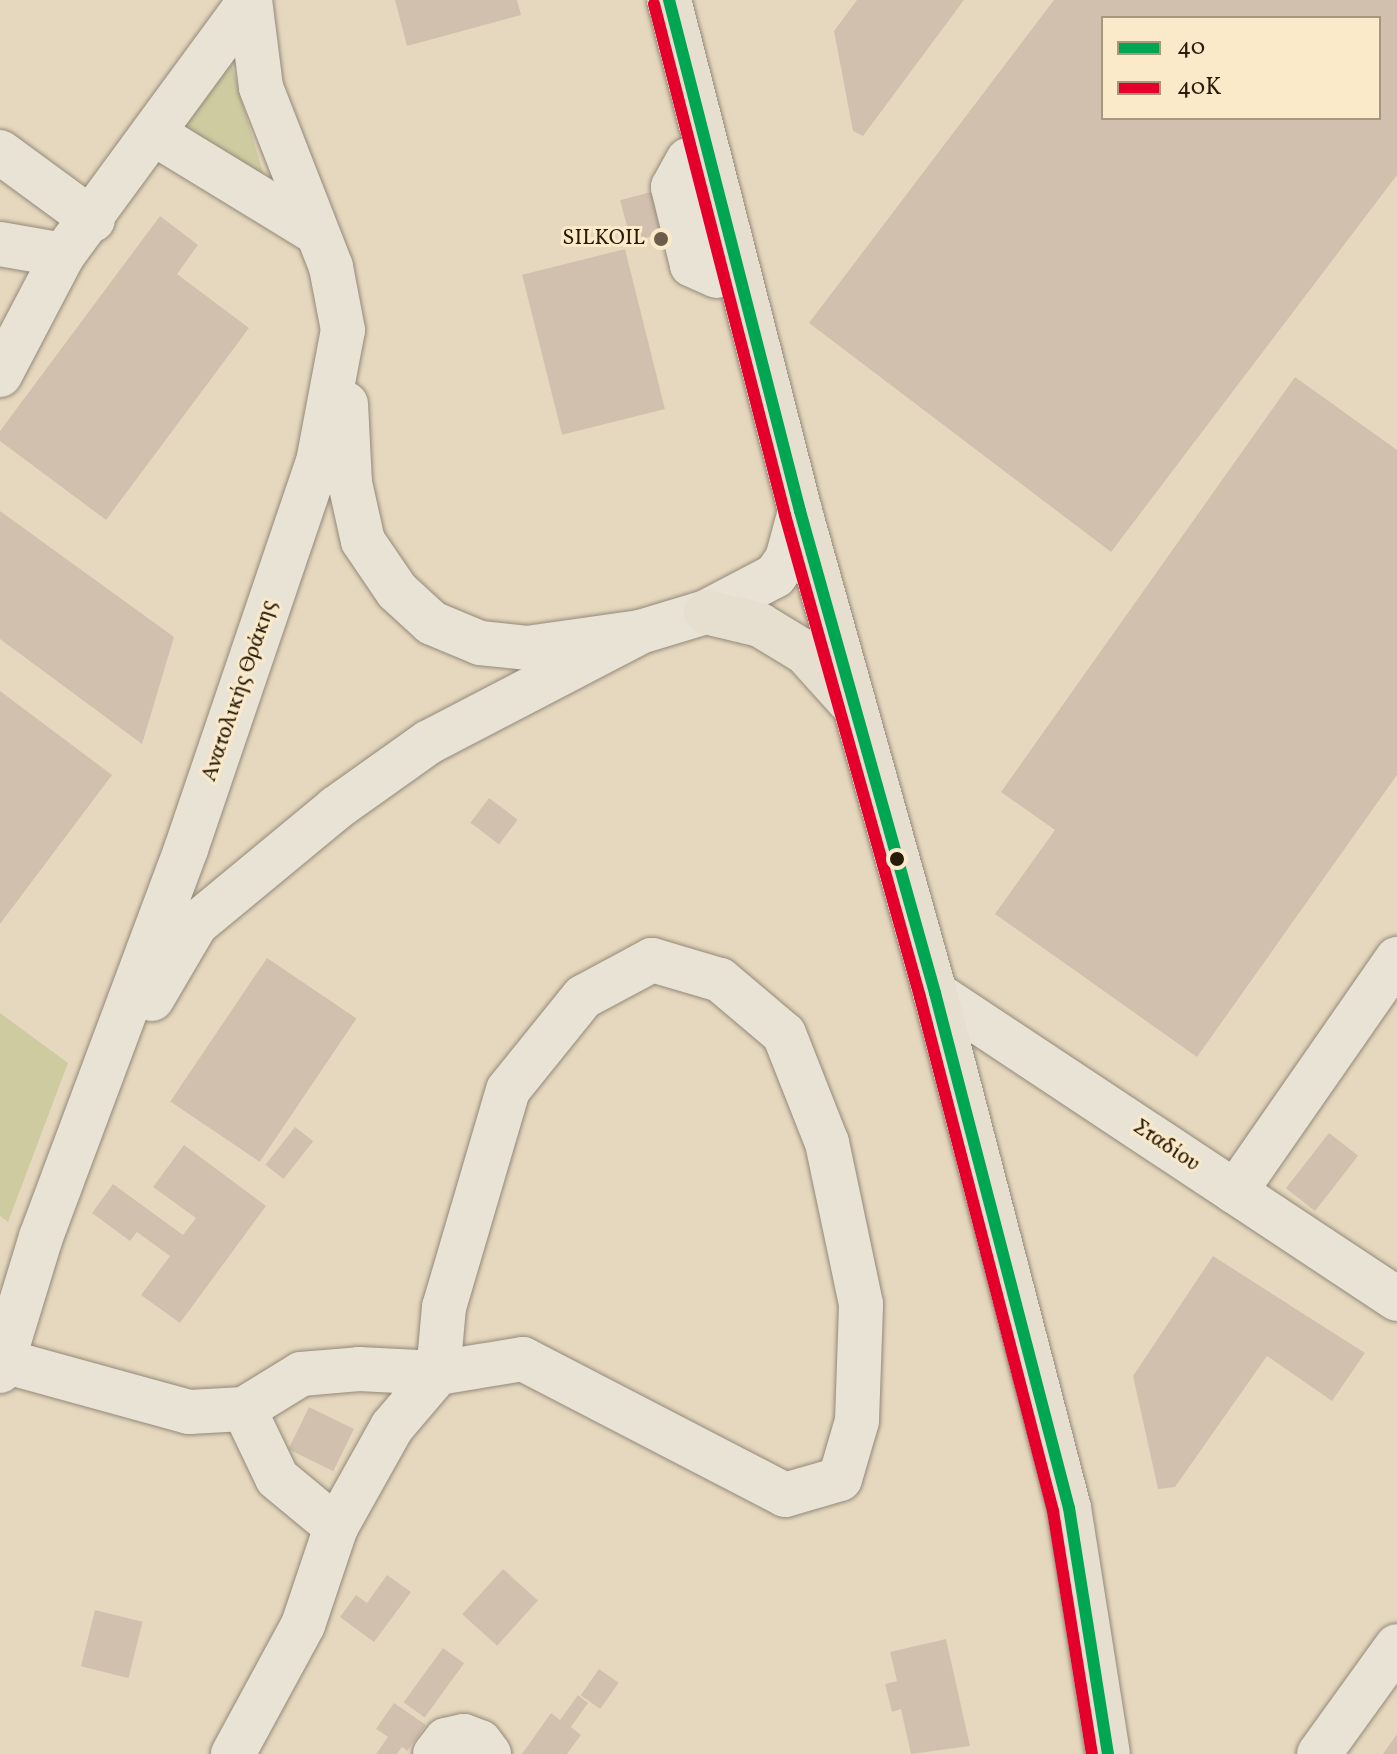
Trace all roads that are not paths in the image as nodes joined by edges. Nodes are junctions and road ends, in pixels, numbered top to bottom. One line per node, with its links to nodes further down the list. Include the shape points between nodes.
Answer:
1 (250, 0): 3 (street); 7 (street, Ανατολικής Θράκης, via 261,87)
2 (669, 0): 13 (main road)
3 (153, 133): 6 (street); 7 (street)
4 (0, 152): 6 (street)
5 (688, 160): 10 (street, via 673,187 692,265)
6 (93, 220): 9 (street)
7 (315, 232): 11 (street, Ανατολικής Θράκης, via 331,267)
8 (0, 244): 9 (street)
9 (63, 255): 12 (street)
10 (717, 276)
11 (343, 330): 15 (street, via 350,483 363,541 397,591 432,623 480,643 527,648); 20 (street, Ανατολικής Θράκης, via 318,462 186,849)
12 (0, 375)
13 (800, 511): 14 (street, via 787,559 775,576); 16 (main road)
14 (706, 612): 15 (street); 16 (main road, via 760,625 806,653)
15 (640, 632): 20 (street, via 429,742 336,808 196,924 143,1013)
16 (853, 704): 18 (main road)
17 (1397, 959): 19 (street)
18 (935, 993): 19 (street, Σταδίου); 30 (main road, via 1069,1508)
19 (1235, 1192): 21 (street, Σταδίου)
20 (41, 1237): 22 (street, Ανατολικής Θράκης)
21 (1397, 1299)
22 (1, 1364): 24 (street, via 189,1412)
23 (438, 1373): 23 (street, via 523,1359 785,1495 840,1479 857,1421 861,1304 827,1143 784,1034 720,980 652,960 583,997 508,1090 444,1307); 24 (street, via 359,1369 301,1374); 25 (street, via 392,1427)
24 (244, 1409): 25 (street, via 277,1478)
25 (336, 1527): 27 (street, via 303,1625)
26 (1397, 1646): 31 (street)
27 (233, 1754)
28 (435, 1754): 29 (street, via 446,1740 464,1736 480,1742)
29 (489, 1754)
30 (1108, 1754)
31 (1319, 1754)

